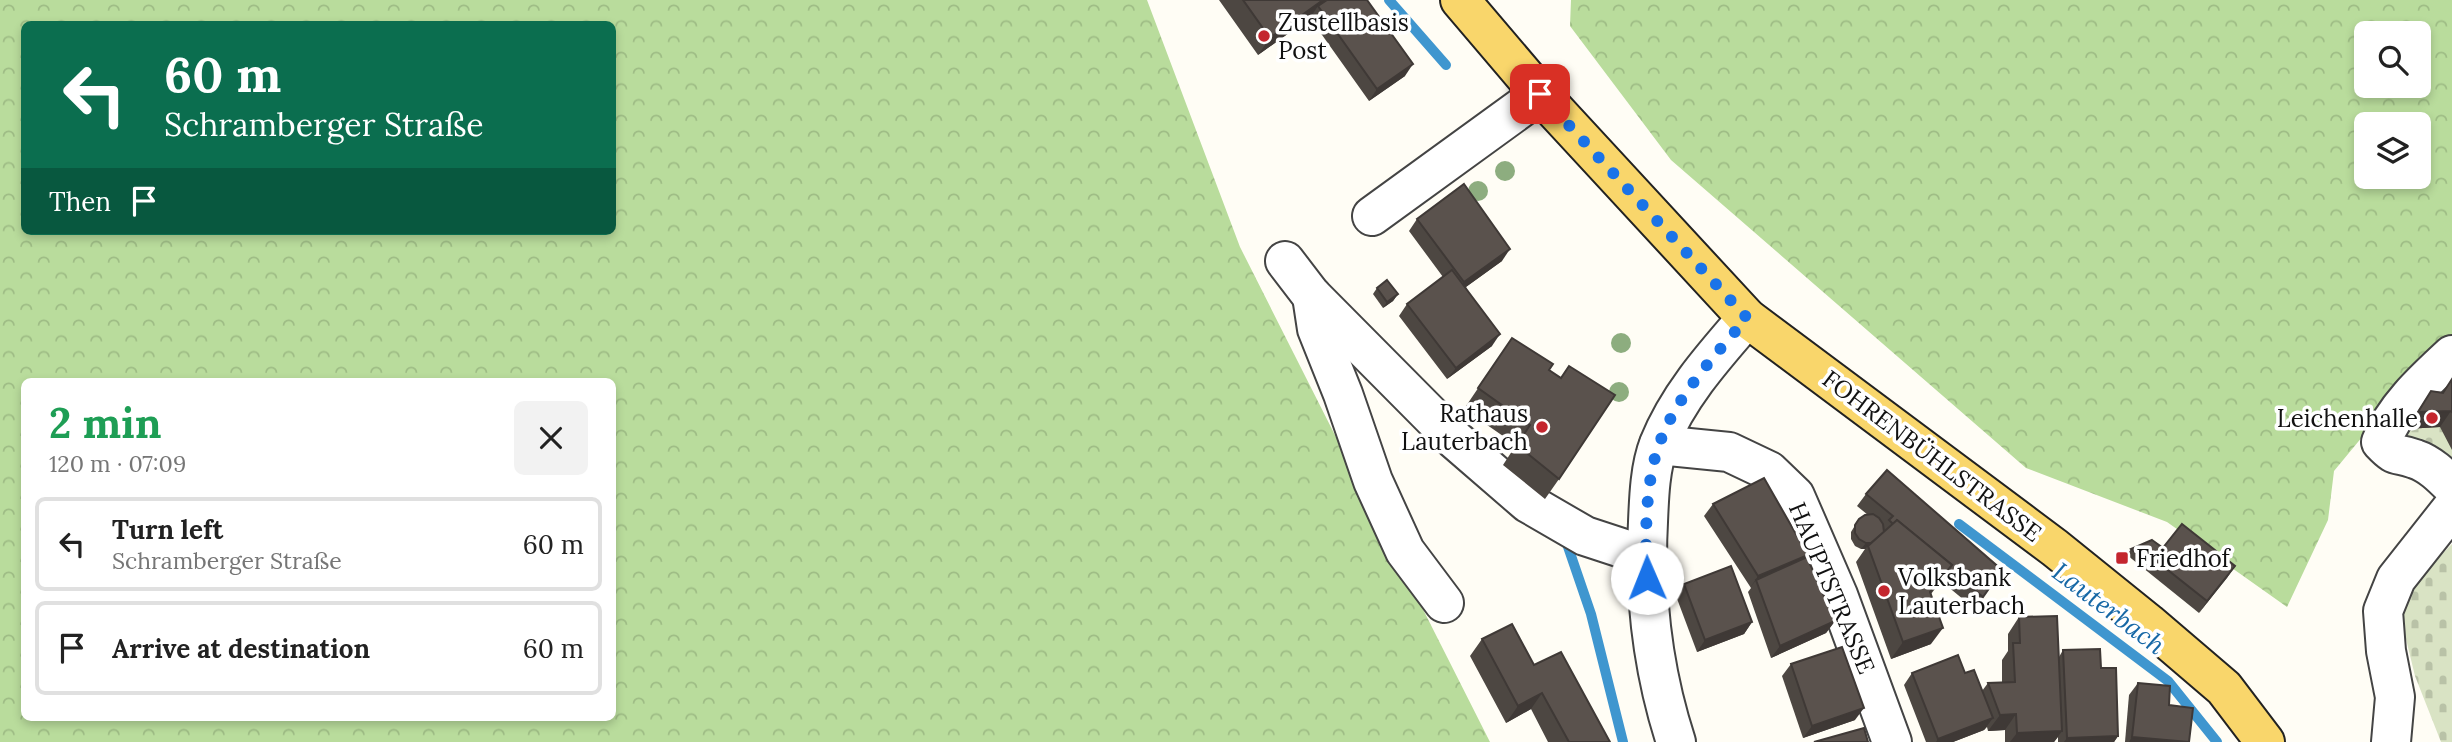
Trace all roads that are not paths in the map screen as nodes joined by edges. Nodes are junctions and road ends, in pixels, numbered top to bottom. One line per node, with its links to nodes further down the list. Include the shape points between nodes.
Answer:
1 (1460, 0): 2 (main road, FOHRENBÜHLSTRASSE)
2 (1540, 94): 3 (street); 6 (main road, FOHRENBÜHLSTRASSE)
3 (1372, 216)
4 (1285, 261): 5 (street)
5 (1311, 295): 11 (street, via 1454,439 1528,503 1585,536); 12 (street, via 1317,329 1373,481 1405,551)
6 (1747, 318): 8 (street, via 1700,373); 15 (main road, FOHRENBÜHLSTRASSE, via 2148,623 2224,688)
7 (2452, 355): 9 (street, via 2388,423 2381,442 2393,455 2434,468)
8 (1659, 445): 11 (street, via 1649,495); 14 (street, HAUPTSTRASSE, via 1729,452 1769,471 1795,496 1838,595)
9 (2452, 486)
10 (2452, 508): 16 (street, via 2396,579 2383,611 2395,697)
11 (1646, 556): 13 (street, via 1649,622 1662,698)
12 (1444, 603)
13 (1676, 742)
14 (1892, 742)
15 (2265, 742)
16 (2391, 742)

